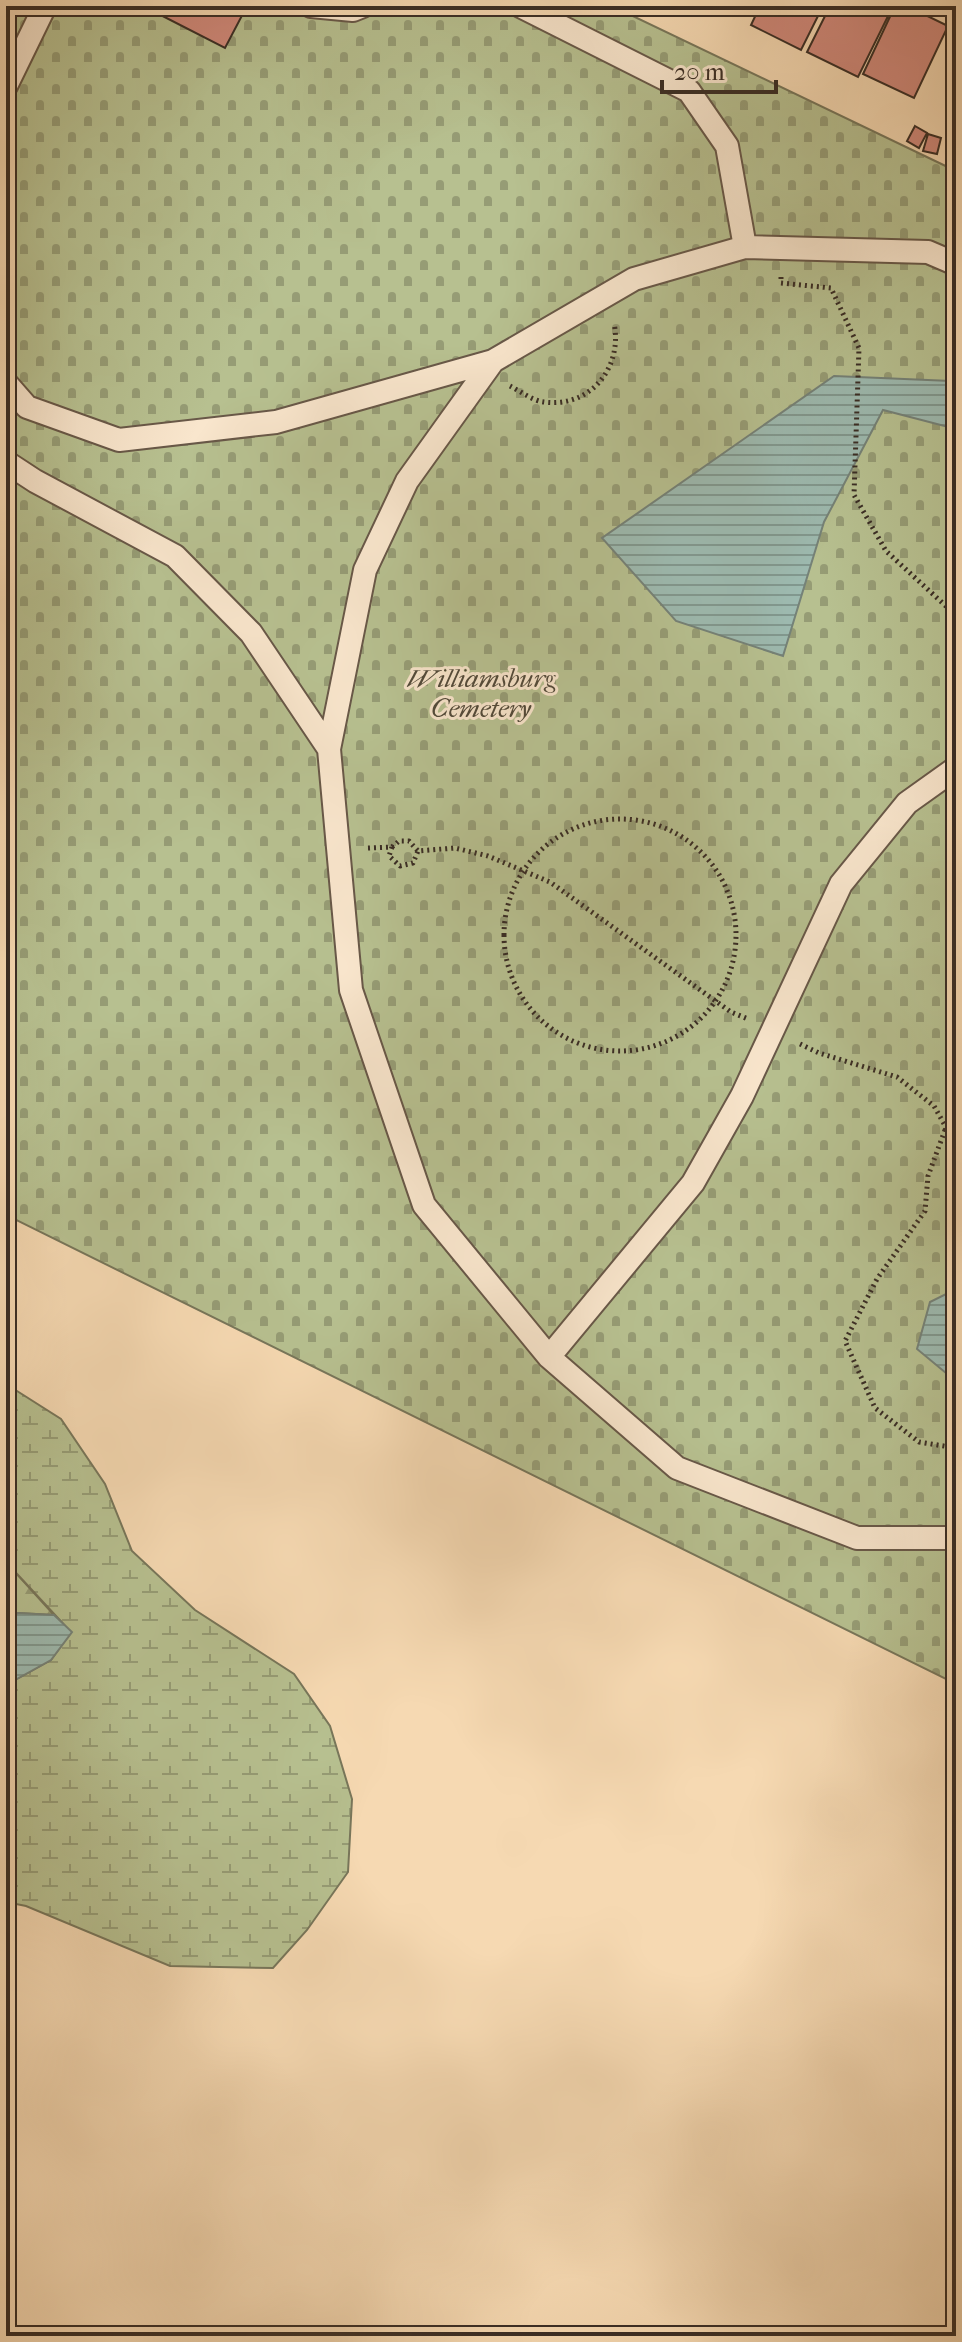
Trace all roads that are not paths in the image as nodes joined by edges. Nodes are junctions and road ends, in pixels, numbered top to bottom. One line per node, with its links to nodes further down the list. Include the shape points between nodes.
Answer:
1 (45, 6): 5 (lane)
2 (311, 6): 3 (lane)
3 (363, 6)
4 (520, 6): 6 (lane, via 689,91 727,146)
5 (6, 86)
6 (745, 247): 7 (lane, via 928,252); 8 (lane, via 634,279)
7 (956, 264)
8 (493, 361): 9 (lane, via 276,422 119,440 27,407); 11 (lane, via 407,481 365,570)
9 (6, 383)
10 (6, 462): 11 (lane, via 175,556 251,633)
11 (329, 749): 13 (lane, via 351,990 424,1205)
12 (956, 768): 13 (lane, via 907,803 841,884 742,1096 693,1183)
13 (549, 1357): 14 (lane, via 677,1468 857,1538)
14 (956, 1538)

